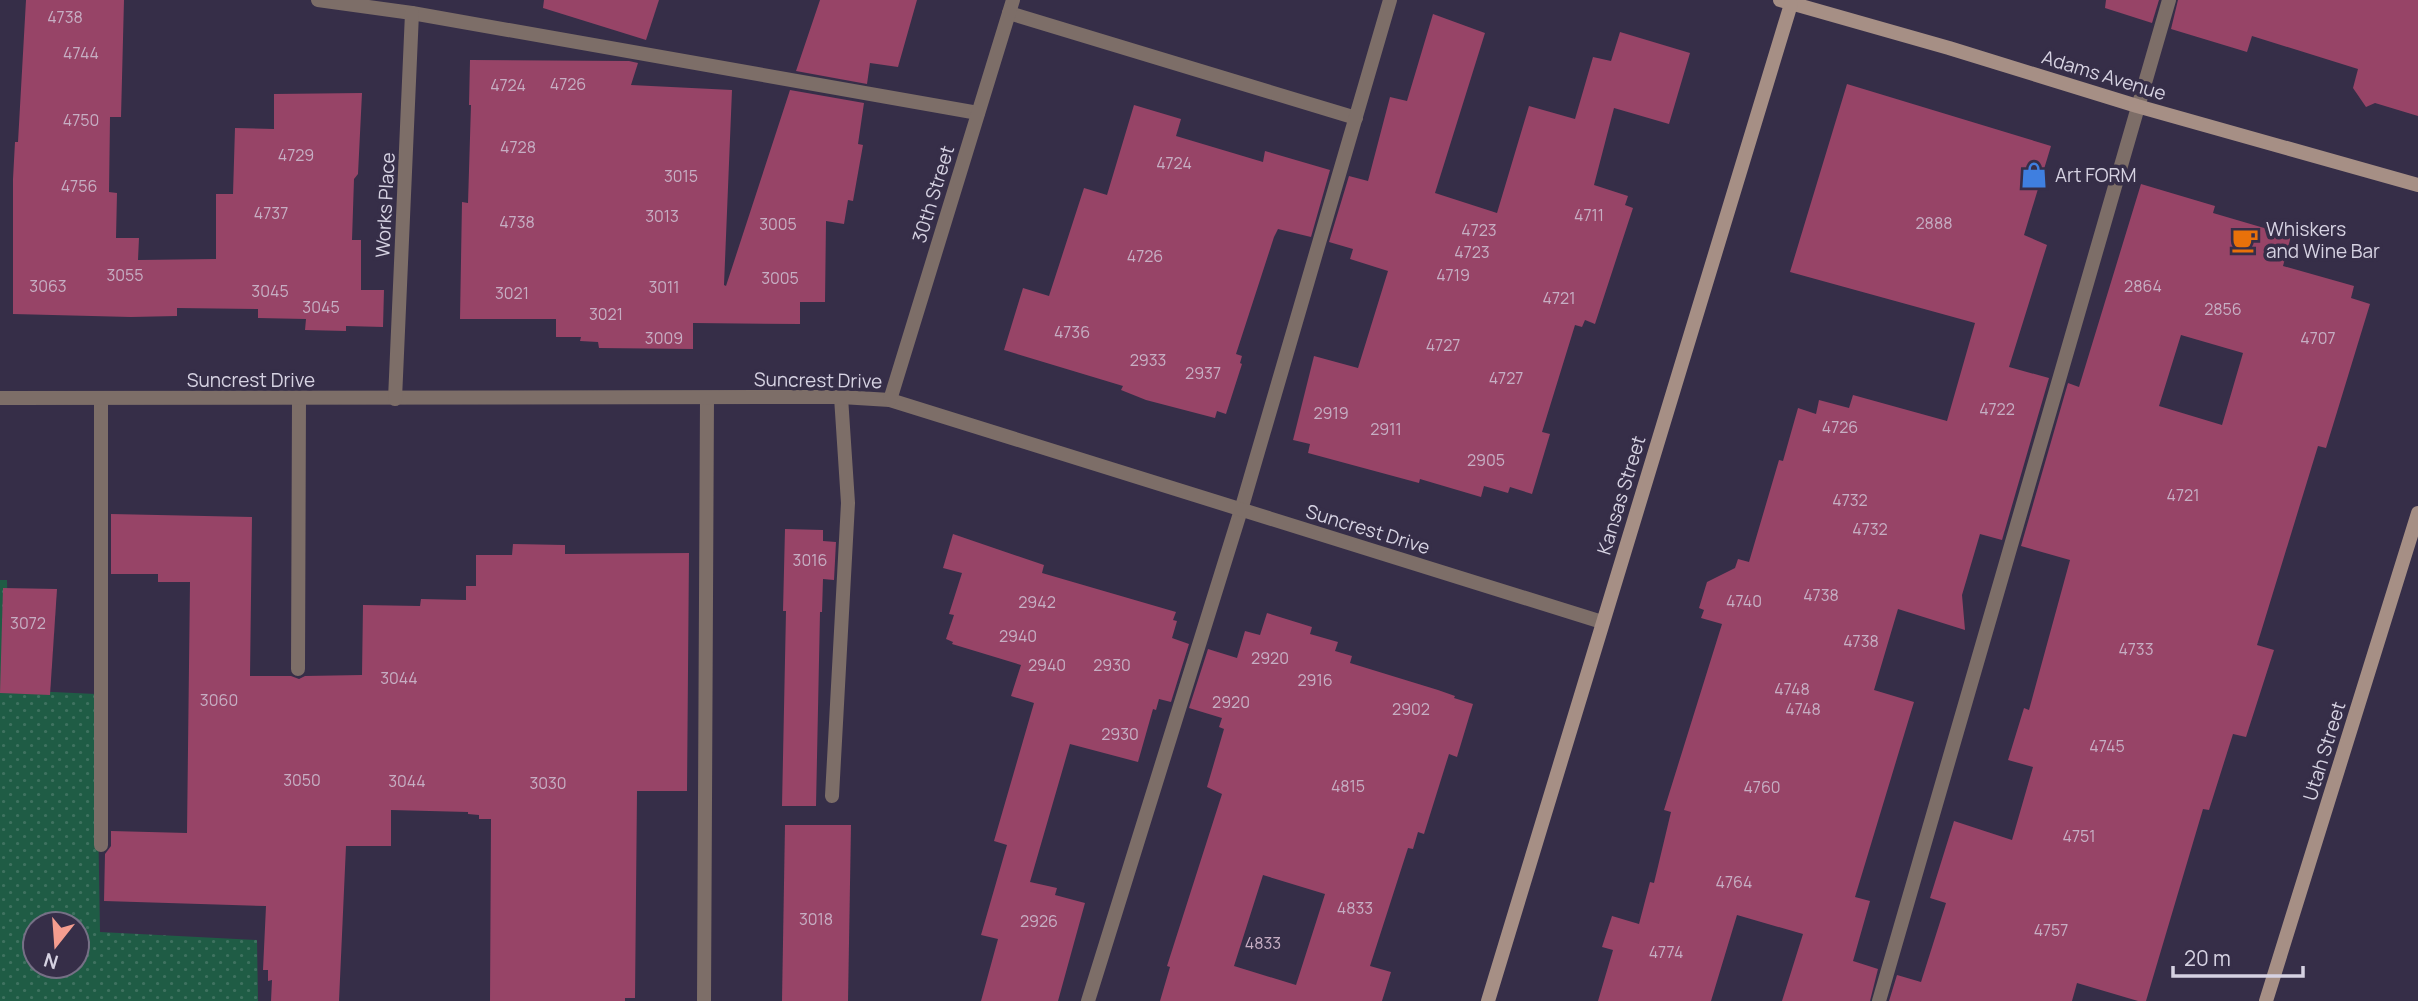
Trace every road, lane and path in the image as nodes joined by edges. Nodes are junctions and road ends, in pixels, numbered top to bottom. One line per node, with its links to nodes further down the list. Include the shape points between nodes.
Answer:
1 (318, 0): 6 (street)
2 (1390, 0): 9 (street)
3 (2169, 0): 7 (street)
4 (1788, 1): 7 (street, Adams Avenue); 20 (street, Kansas Street)
5 (1011, 7): 8 (street, 30th Street); 9 (street)
6 (412, 13): 8 (street); 16 (street, Works Place)
7 (2137, 106): 10 (street, Adams Avenue); 27 (street)
8 (978, 113): 17 (street, 30th Street)
9 (1356, 118): 18 (street)
10 (2418, 185)
11 (841, 397): 13 (street, Suncrest Drive); 17 (street, Suncrest Drive); 22 (street, via 848,503)
12 (0, 398): 14 (street, Suncrest Drive)
13 (707, 398): 16 (street, Suncrest Drive); 24 (street)
14 (101, 399): 15 (street, Suncrest Drive); 23 (street)
15 (299, 399): 16 (street, Suncrest Drive); 21 (street)
16 (395, 399)
17 (890, 400): 18 (street, Suncrest Drive)
18 (1241, 510): 20 (street, Suncrest Drive); 25 (street)
19 (2418, 513): 28 (street, Utah Street)
20 (1602, 622): 26 (street, Kansas Street)
21 (298, 669)
22 (832, 796)
23 (101, 845)
24 (704, 1001)
25 (1088, 1001)
26 (1488, 1001)
27 (1879, 1001)
28 (2266, 1001)

